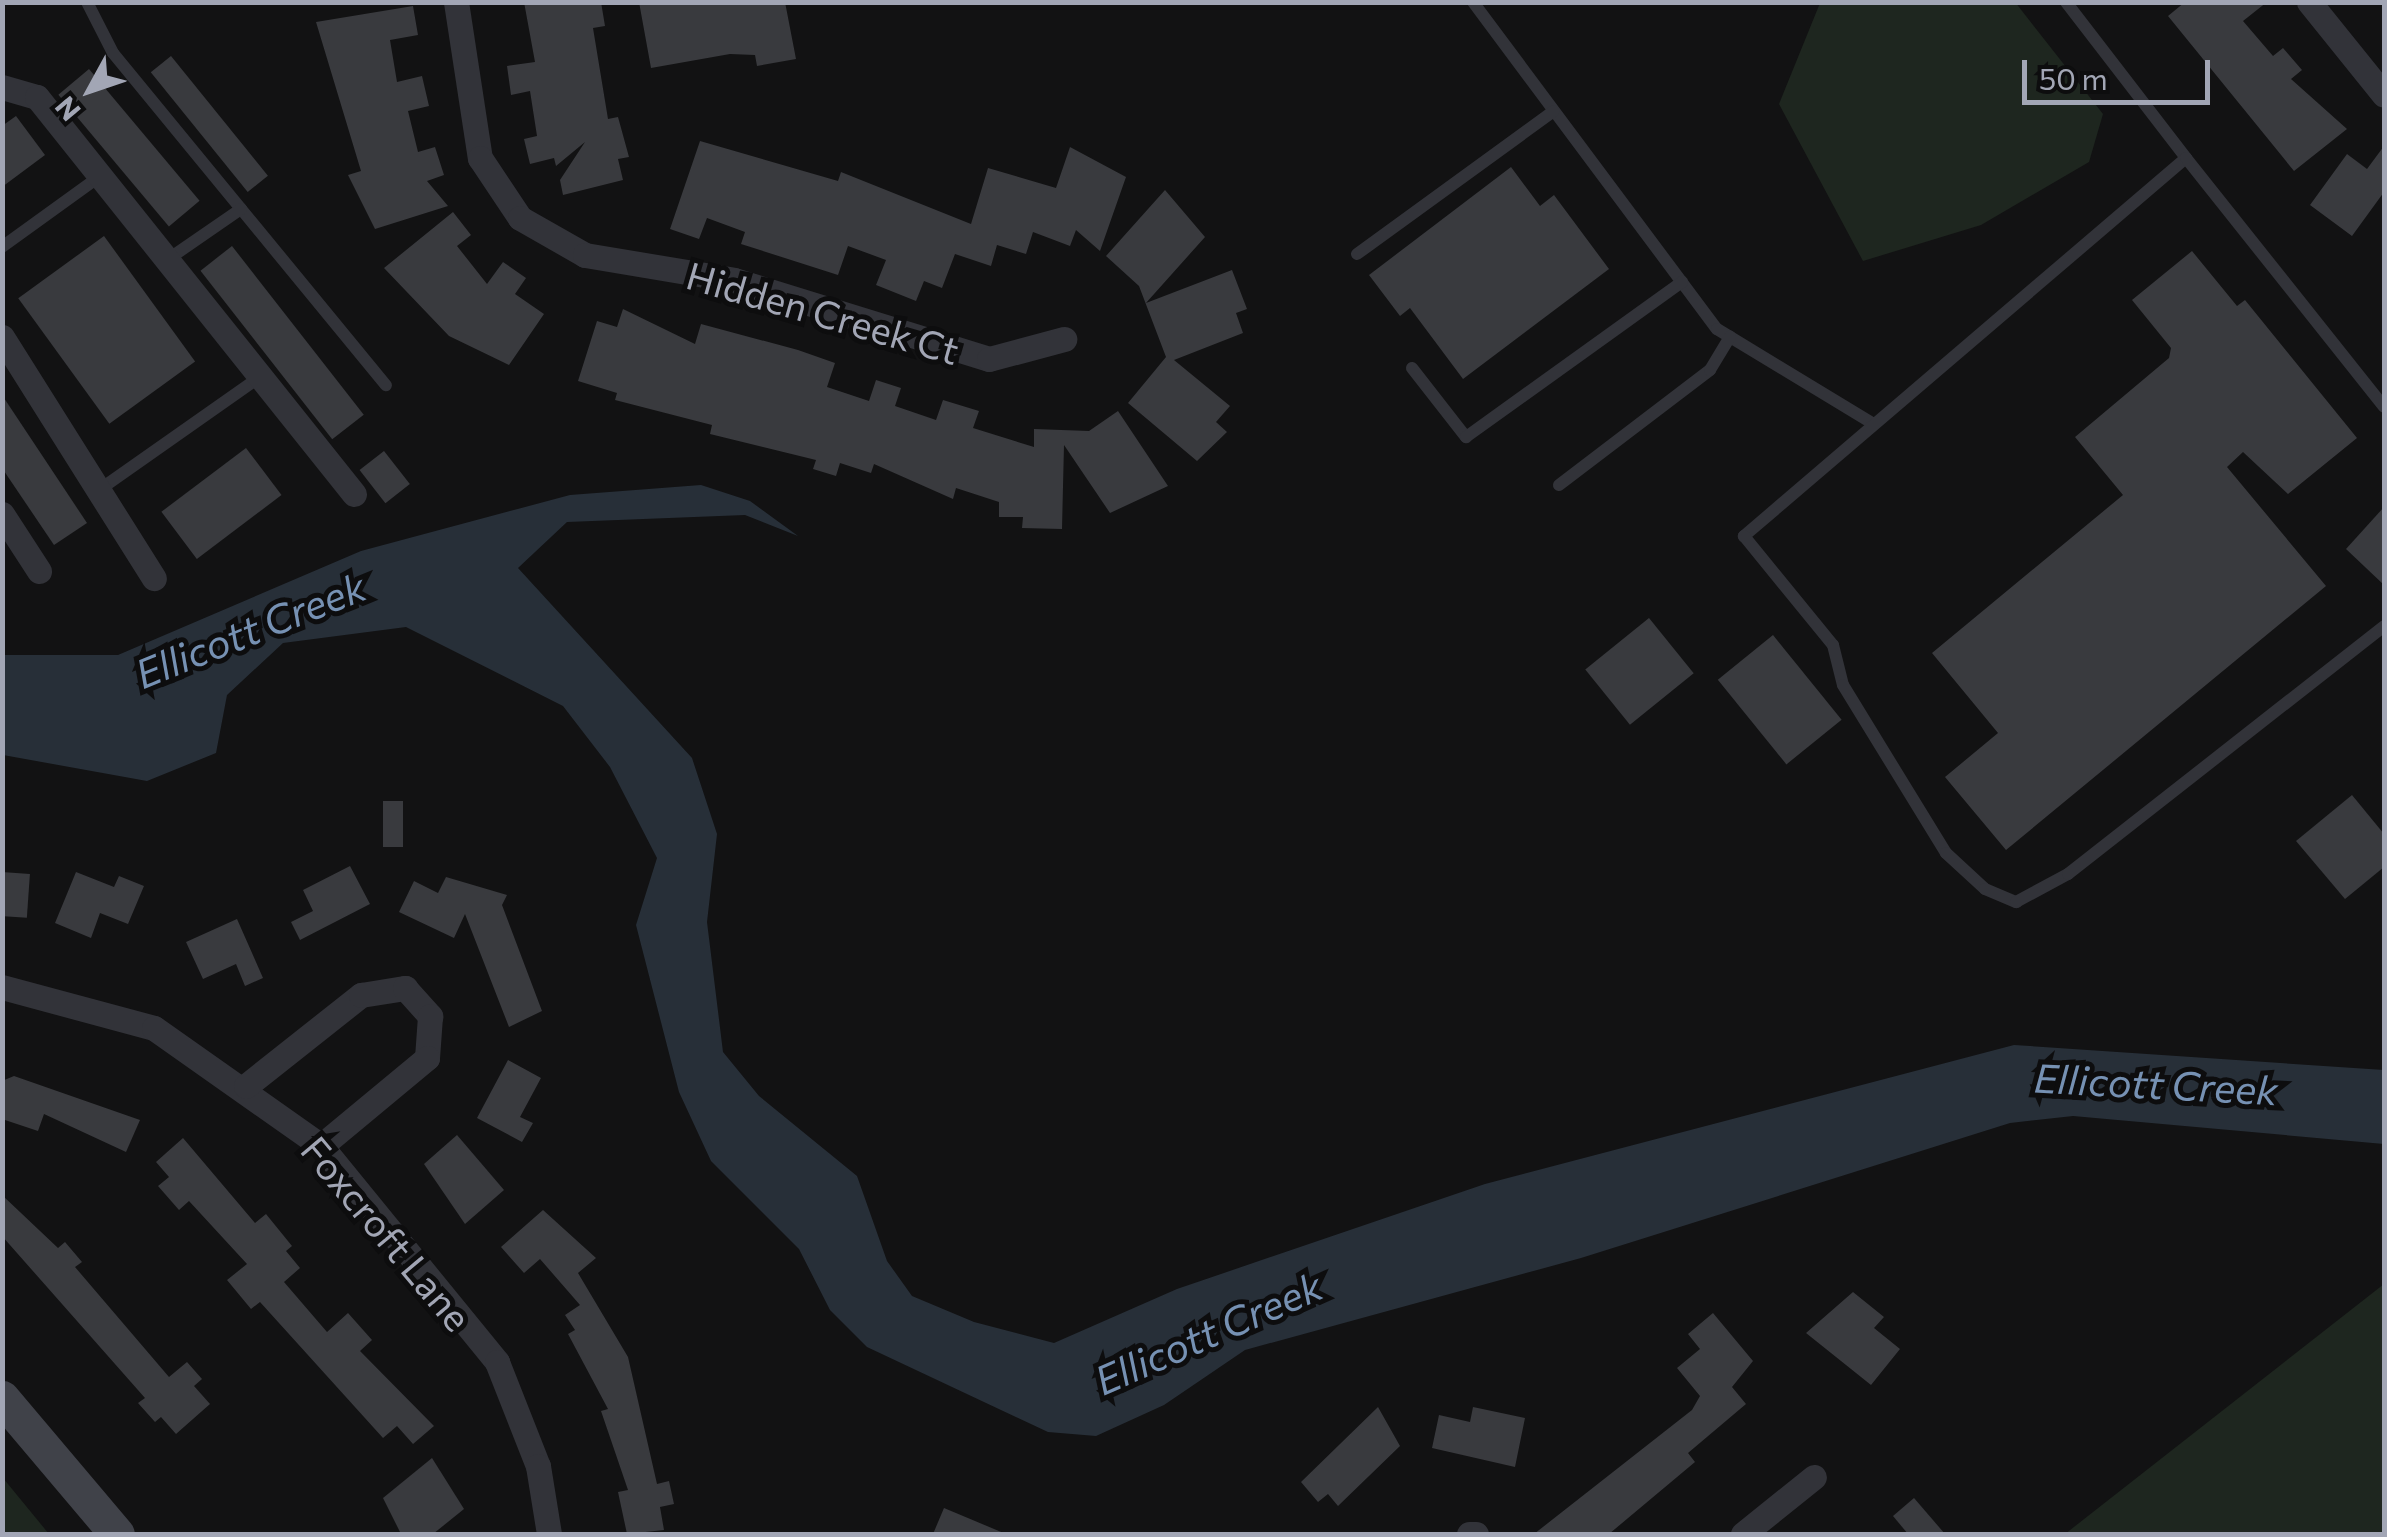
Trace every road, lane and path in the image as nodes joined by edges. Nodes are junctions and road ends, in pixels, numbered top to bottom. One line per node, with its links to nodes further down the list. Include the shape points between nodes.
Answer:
1 (88, 2): 11 (lane, via 113,53)
2 (456, 2): 18 (street, Hidden Creek Ct, via 480,158 520,218 585,255 734,280 988,359)
3 (1472, 2): 8 (lane)
4 (2066, 2): 9 (lane)
5 (2309, 2): 7 (street)
6 (2, 86): 10 (street, via 37,96)
7 (2384, 95)
8 (1554, 111): 13 (lane); 15 (lane)
9 (2186, 158): 22 (lane); 23 (lane)
10 (100, 176): 12 (lane); 14 (street)
11 (241, 209): 14 (lane); 21 (lane)
12 (2, 247)
13 (1357, 254)
14 (167, 260): 20 (street)
15 (1682, 282): 17 (lane); 19 (lane, via 1466,437)
16 (2, 337): 25 (street)
17 (1730, 337): 23 (lane); 24 (lane, via 1710,370)
18 (1064, 338)
19 (1412, 368)
20 (260, 377): 25 (lane); 26 (street)
21 (386, 385)
22 (2384, 407)
23 (1872, 423): 30 (lane, via 1744,536 1833,645 1843,686 1946,853 1985,889 2016,902 2068,874)
24 (1559, 485)
25 (99, 490): 29 (street)
26 (354, 494)
27 (2, 514): 28 (street)
28 (40, 571)
29 (154, 578)
30 (2384, 626)
31 (2, 987): 32 (street, Foxcroft Lane, via 110,1010)
32 (246, 1086): 33 (street, Foxcroft Lane); 33 (street, via 361,995 405,988 430,1016 427,1058)
33 (321, 1146): 37 (street, Foxcroft Lane, via 497,1362 538,1466)
34 (2, 1398): 36 (main road)
35 (1814, 1478): 38 (street)
36 (117, 1534)
37 (549, 1534)
38 (1742, 1534)

